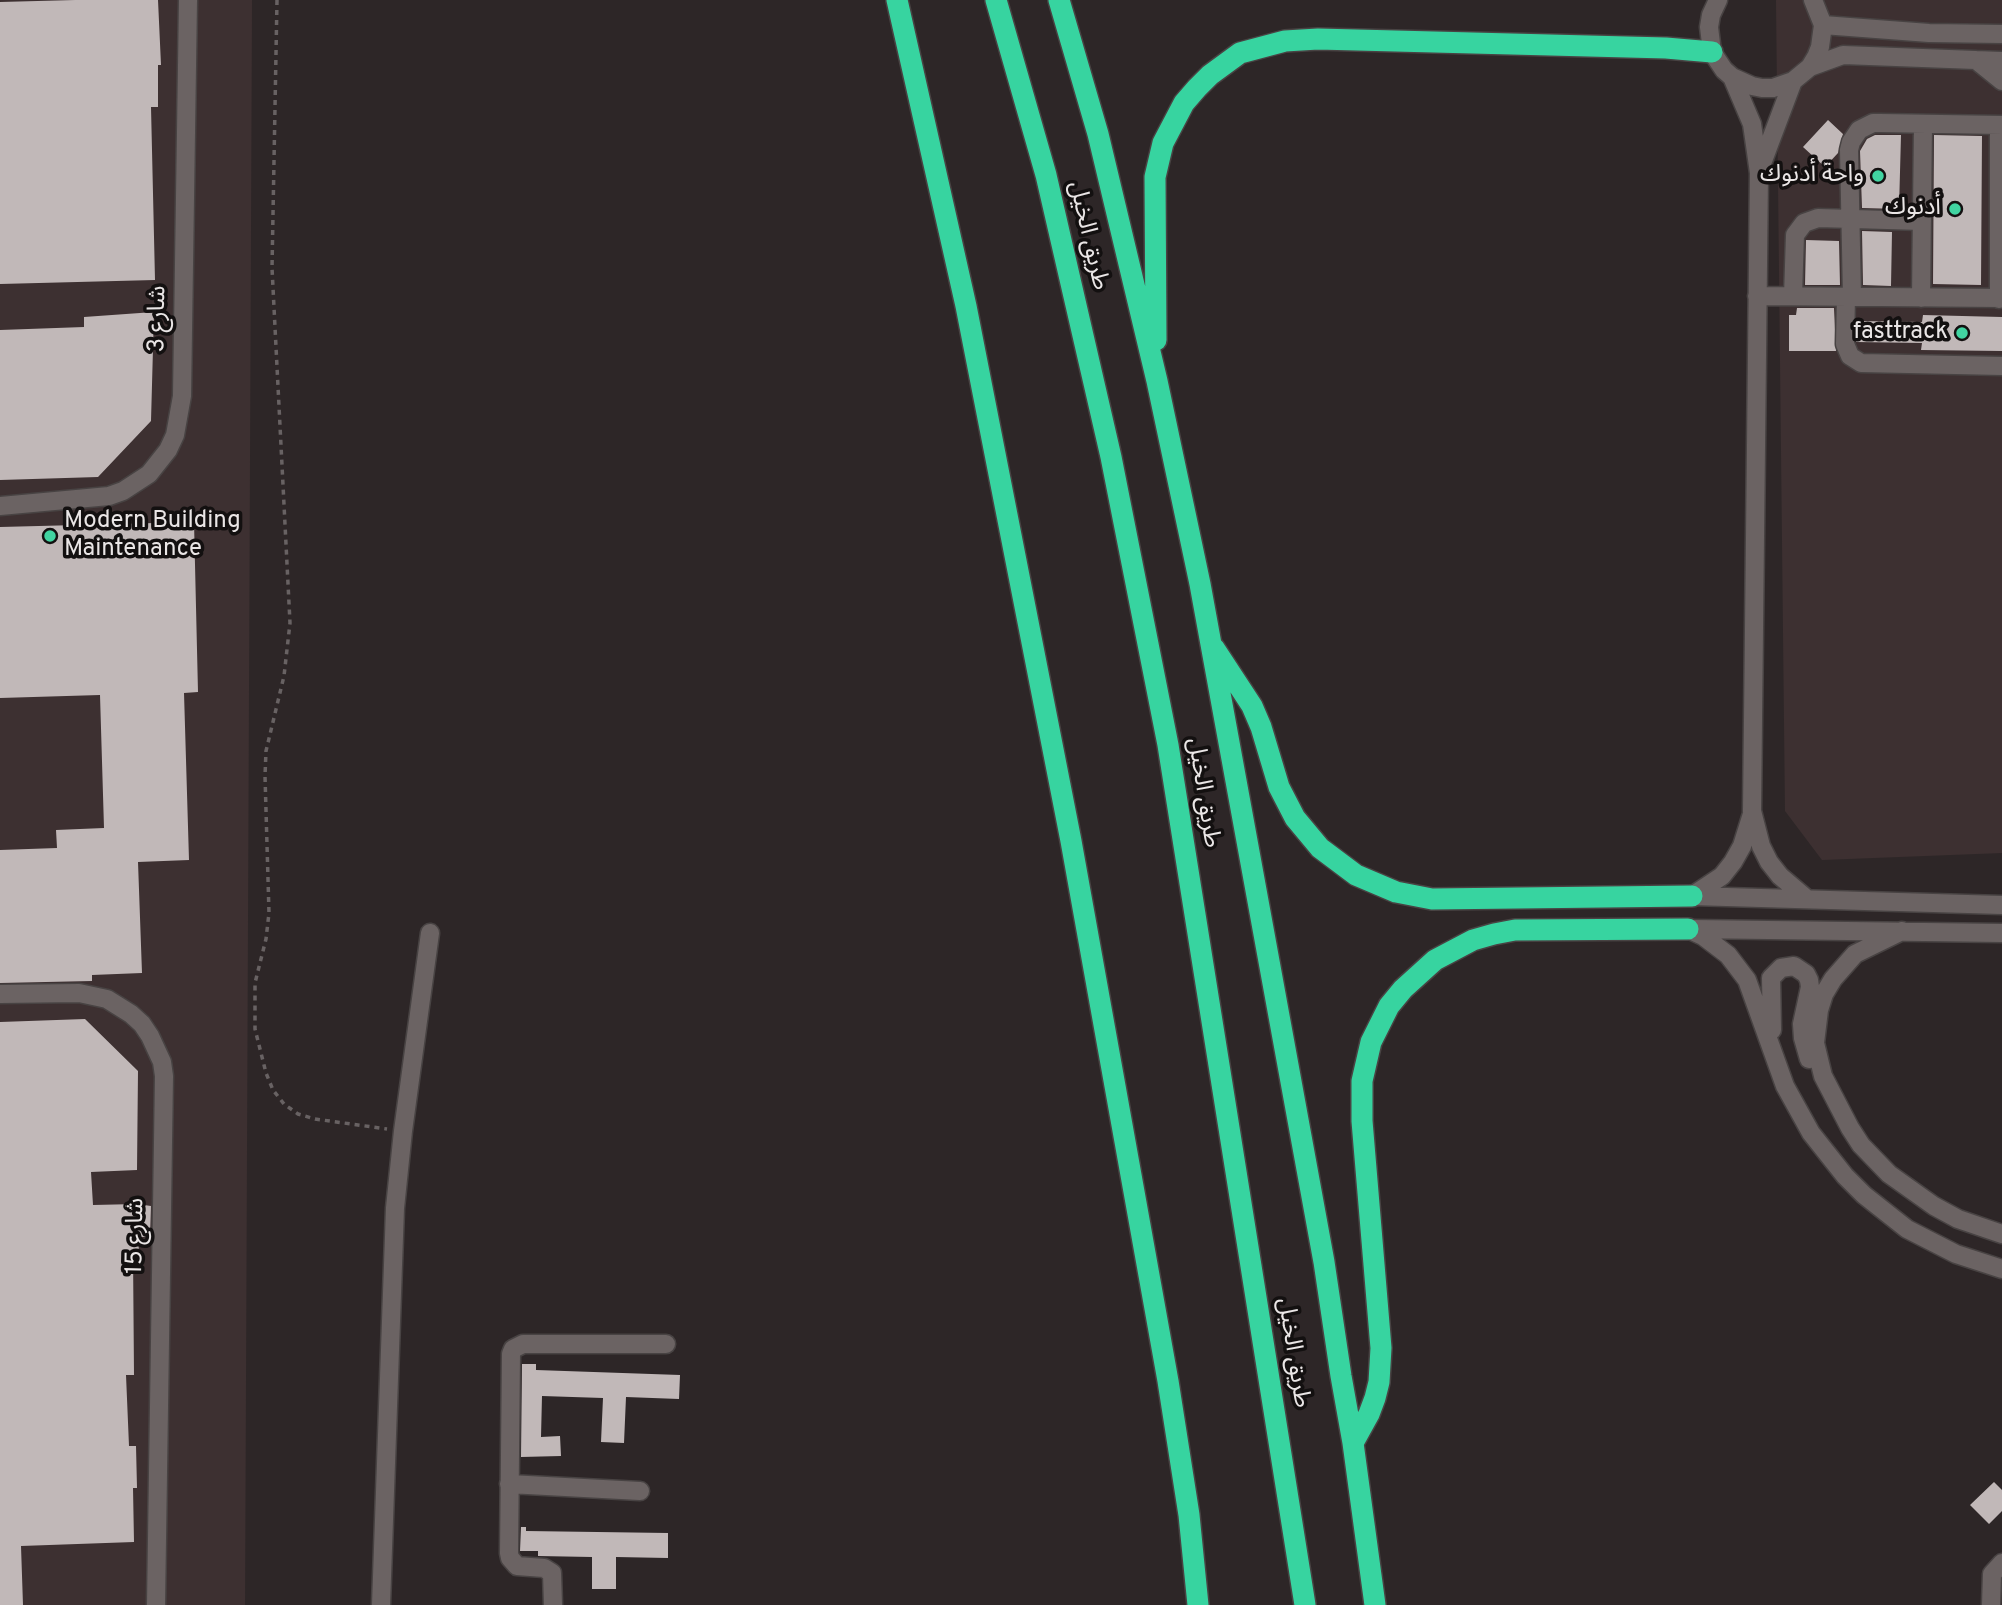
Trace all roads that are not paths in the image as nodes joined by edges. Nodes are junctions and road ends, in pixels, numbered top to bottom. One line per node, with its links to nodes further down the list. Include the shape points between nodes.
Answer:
1 (188, 0): 29 (street, شارع 3, via 182,396 175,435 149,474 123,491)
2 (897, 0): 52 (highway, via 967,306 1071,841 1170,1394)
3 (996, 0): 53 (highway, طريق الخيل, via 1049,189 1111,457 1168,745)
4 (1059, 0): 28 (highway, via 1098,134)
5 (1718, 0): 9 (street, via 1709,27)
6 (1813, 0): 7 (street)
7 (1823, 25): 8 (street); 12 (street, via 1820,47)
8 (2002, 34)
9 (1712, 52): 13 (street); 28 (highway, via 1310,39 1262,45 1240,53 1196,88 1163,143 1155,177)
10 (1976, 60): 11 (street); 12 (street, via 1843,55); 15 (street)
11 (2002, 61)
12 (1810, 67): 14 (street)
13 (1732, 77): 14 (street, via 1762,88); 19 (street, via 1752,124)
14 (1793, 81): 19 (street)
15 (2002, 81)
16 (1923, 124): 17 (street); 20 (street, via 1872,123 1854,136 1849,150); 21 (street)
17 (2001, 125): 18 (street)
18 (2001, 161): 26 (street)
19 (1759, 173): 22 (street)
20 (1850, 220): 21 (street); 23 (street, via 1810,219 1798,228); 24 (street)
21 (1922, 221): 25 (street)
22 (1757, 296): 23 (street); 31 (street)
23 (1793, 296): 24 (street)
24 (1849, 297): 25 (street); 27 (street, via 1845,344 1850,356 1861,363)
25 (1921, 298): 26 (street)
26 (2000, 299)
27 (2002, 366)
28 (1157, 381): 30 (highway)
29 (0, 506)
30 (1211, 644): 32 (highway, via 1252,706 1279,787 1295,818 1320,848 1356,875 1396,892 1432,899); 45 (highway)
31 (1752, 811): 32 (street, via 1733,862); 33 (street, via 1769,862)
32 (1692, 896): 33 (street)
33 (1807, 899): 34 (street)
34 (2002, 905)
35 (1688, 929): 36 (street); 40 (street, via 1716,944 1743,973); 45 (highway, via 1494,934 1435,960 1389,1006 1371,1042 1362,1081 1381,1348 1379,1382)
36 (1902, 931): 38 (street); 41 (street, via 1855,954 1824,994 1815,1043)
37 (430, 933): 50 (street, via 403,1131 393,1252)
38 (2002, 933)
39 (0, 994): 49 (street, شارع 15, via 79,993 107,999 142,1024 162,1062)
40 (1774, 1062): 41 (street, via 1771,978 1781,968 1794,966 1806,974 1810,987 1802,1024 1807,1053); 43 (street, via 1811,1133 1864,1195 1931,1242)
41 (1830, 1091): 42 (street, via 1856,1136 1889,1174 1958,1219)
42 (2002, 1234)
43 (2002, 1269)
44 (666, 1344): 46 (street, via 528,1343 513,1349)
45 (1353, 1443): 54 (highway)
46 (509, 1484): 47 (street); 51 (street, via 510,1558 517,1566 552,1573)
47 (640, 1492)
48 (2002, 1563): 55 (street, via 1992,1574)
49 (156, 1605)
50 (380, 1605)
51 (553, 1605)
52 (1198, 1605)
53 (1305, 1605)
54 (1375, 1605)
55 (1991, 1605)

